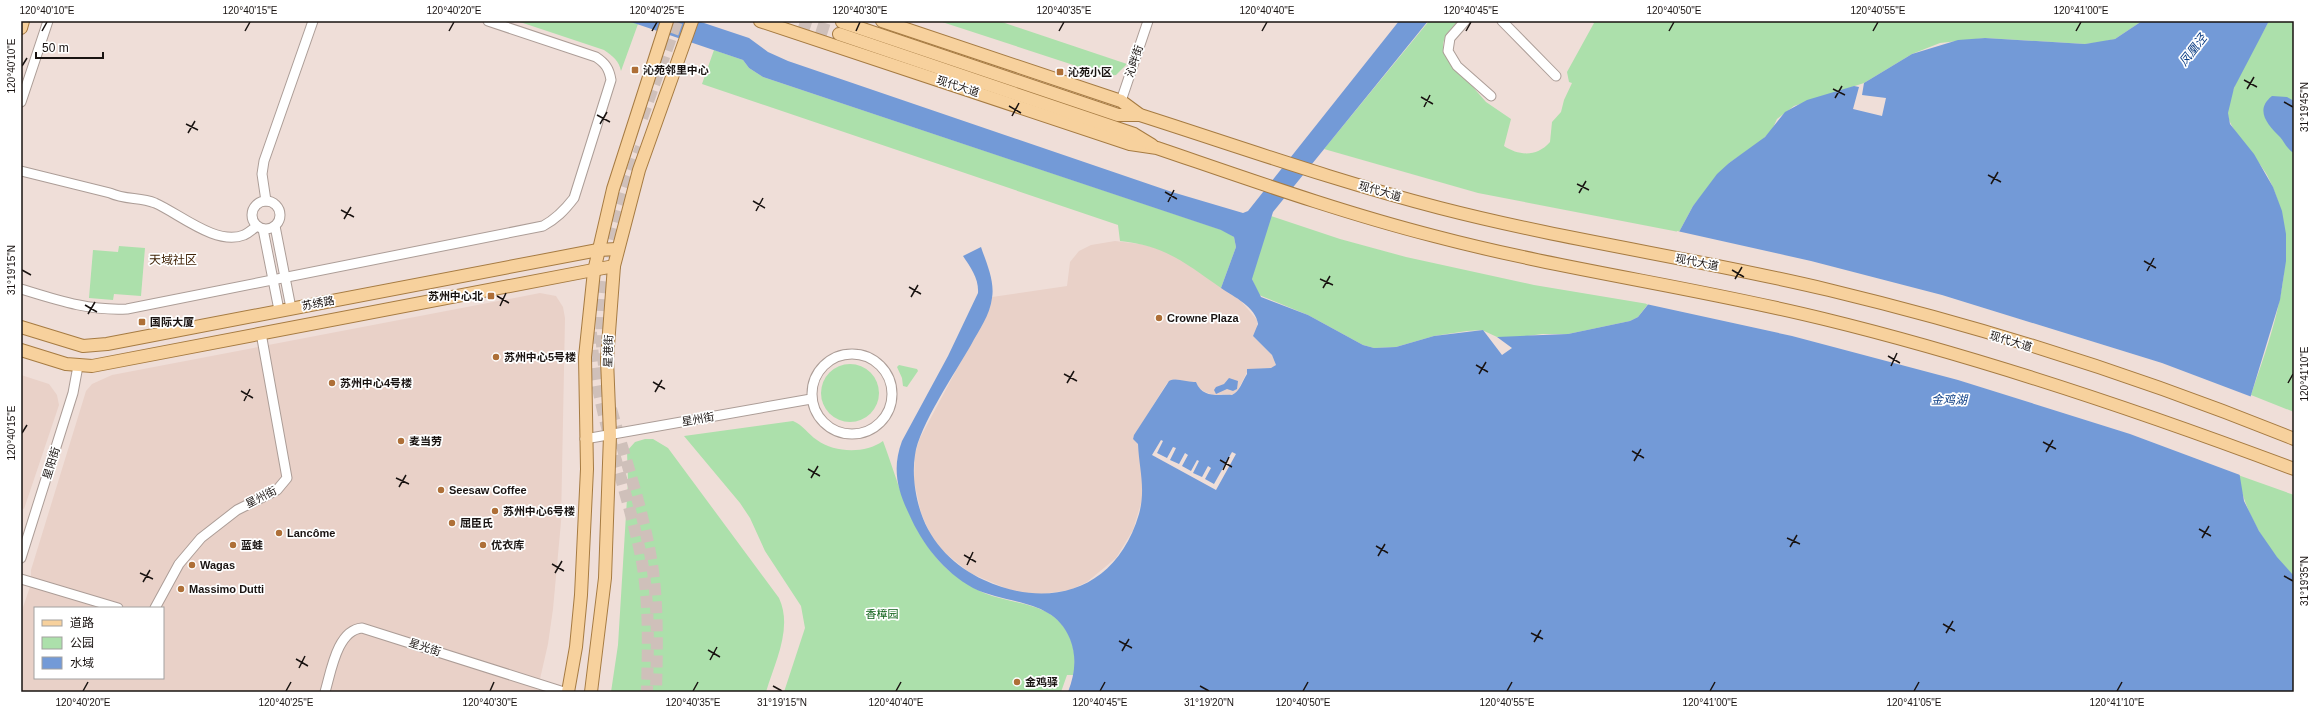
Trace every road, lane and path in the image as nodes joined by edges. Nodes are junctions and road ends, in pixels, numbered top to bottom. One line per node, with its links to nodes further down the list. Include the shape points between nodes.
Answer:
1 (23, 21): 13 (main road)
2 (48, 21): 18 (street)
3 (313, 21): 22 (street, via 264,161 262,174)
4 (488, 21): 29 (street, via 596,57 605,63 609,71 611,80 574,198 563,213 542,226)
5 (667, 21): 26 (main road, 星港街, via 613,189)
6 (692, 21): 25 (main road, 星港街, via 639,170)
7 (760, 21): 20 (main road, 现代大道, via 1130,144)
8 (882, 21): 17 (main road, 现代大道)
9 (1148, 21): 17 (street, 沁畔街)
10 (1465, 21): 16 (street, via 1450,38 1448,51 1457,66)
11 (1502, 21): 15 (street)
12 (842, 22): 19 (main road, 现代大道, via 1118,115)
13 (21, 28)
14 (839, 34): 20 (main road, 现代大道, via 1134,134)
15 (1556, 76)
16 (1491, 96)
17 (1121, 101): 19 (main road, 现代大道)
18 (21, 102)
19 (1140, 115): 40 (main road, 现代大道, via 1310,170 1441,208 1773,277 1949,322 2098,368)
20 (1156, 148): 42 (main road, 现代大道, via 1290,193 1435,236 1753,302 1941,350 2104,401)
21 (21, 171): 24 (street, via 110,193 120,198 155,204 221,236 244,235)
22 (266, 201): 23 (street, via 274,203 279,210 280,219); 24 (street, via 258,203 252,210 252,219)
23 (275, 226): 24 (street); 29 (street)
24 (260, 227): 30 (street)
25 (617, 248): 26 (main road, 苏绣路); 27 (main road, 星港街)
26 (598, 250): 28 (main road, 星港街); 32 (main road, 苏绣路)
27 (614, 266): 28 (main road, 苏绣路); 39 (main road, 星港街, via 607,359)
28 (594, 271): 35 (main road, 苏绣路); 41 (main road, 星港街, via 585,358)
29 (285, 276): 30 (street); 32 (street)
30 (272, 278): 31 (street, via 112,310 79,307); 33 (street)
31 (21, 289)
32 (291, 308): 33 (main road, 苏绣路)
33 (278, 310): 34 (main road, 苏绣路, via 94,345 73,343)
34 (21, 327)
35 (261, 333): 37 (main road, 苏绣路, via 107,364); 46 (street, 星州街, via 288,478 277,490 237,510 201,538 179,564)
36 (21, 350): 37 (main road, 苏绣路)
37 (78, 366): 43 (street, 星阳街, via 73,393)
38 (811, 399): 38 (street, via 814,410 825,424 840,432 852,434 870,430 883,420 889,410 893,391 886,372 872,358 858,353 842,354 829,360 818,370 812,384); 39 (street, 星州街)
39 (610, 435): 41 (street, 星州街); 50 (main road, 星港街, via 605,578)
40 (2294, 438)
41 (585, 440): 49 (main road, 星港街, via 587,469 581,595)
42 (2294, 469)
43 (21, 558)
44 (21, 579): 45 (street)
45 (115, 607)
46 (156, 607)
47 (325, 692): 48 (street, 星光街, via 342,640 351,630 362,628)
48 (564, 692)
49 (568, 692)
50 (591, 692)

